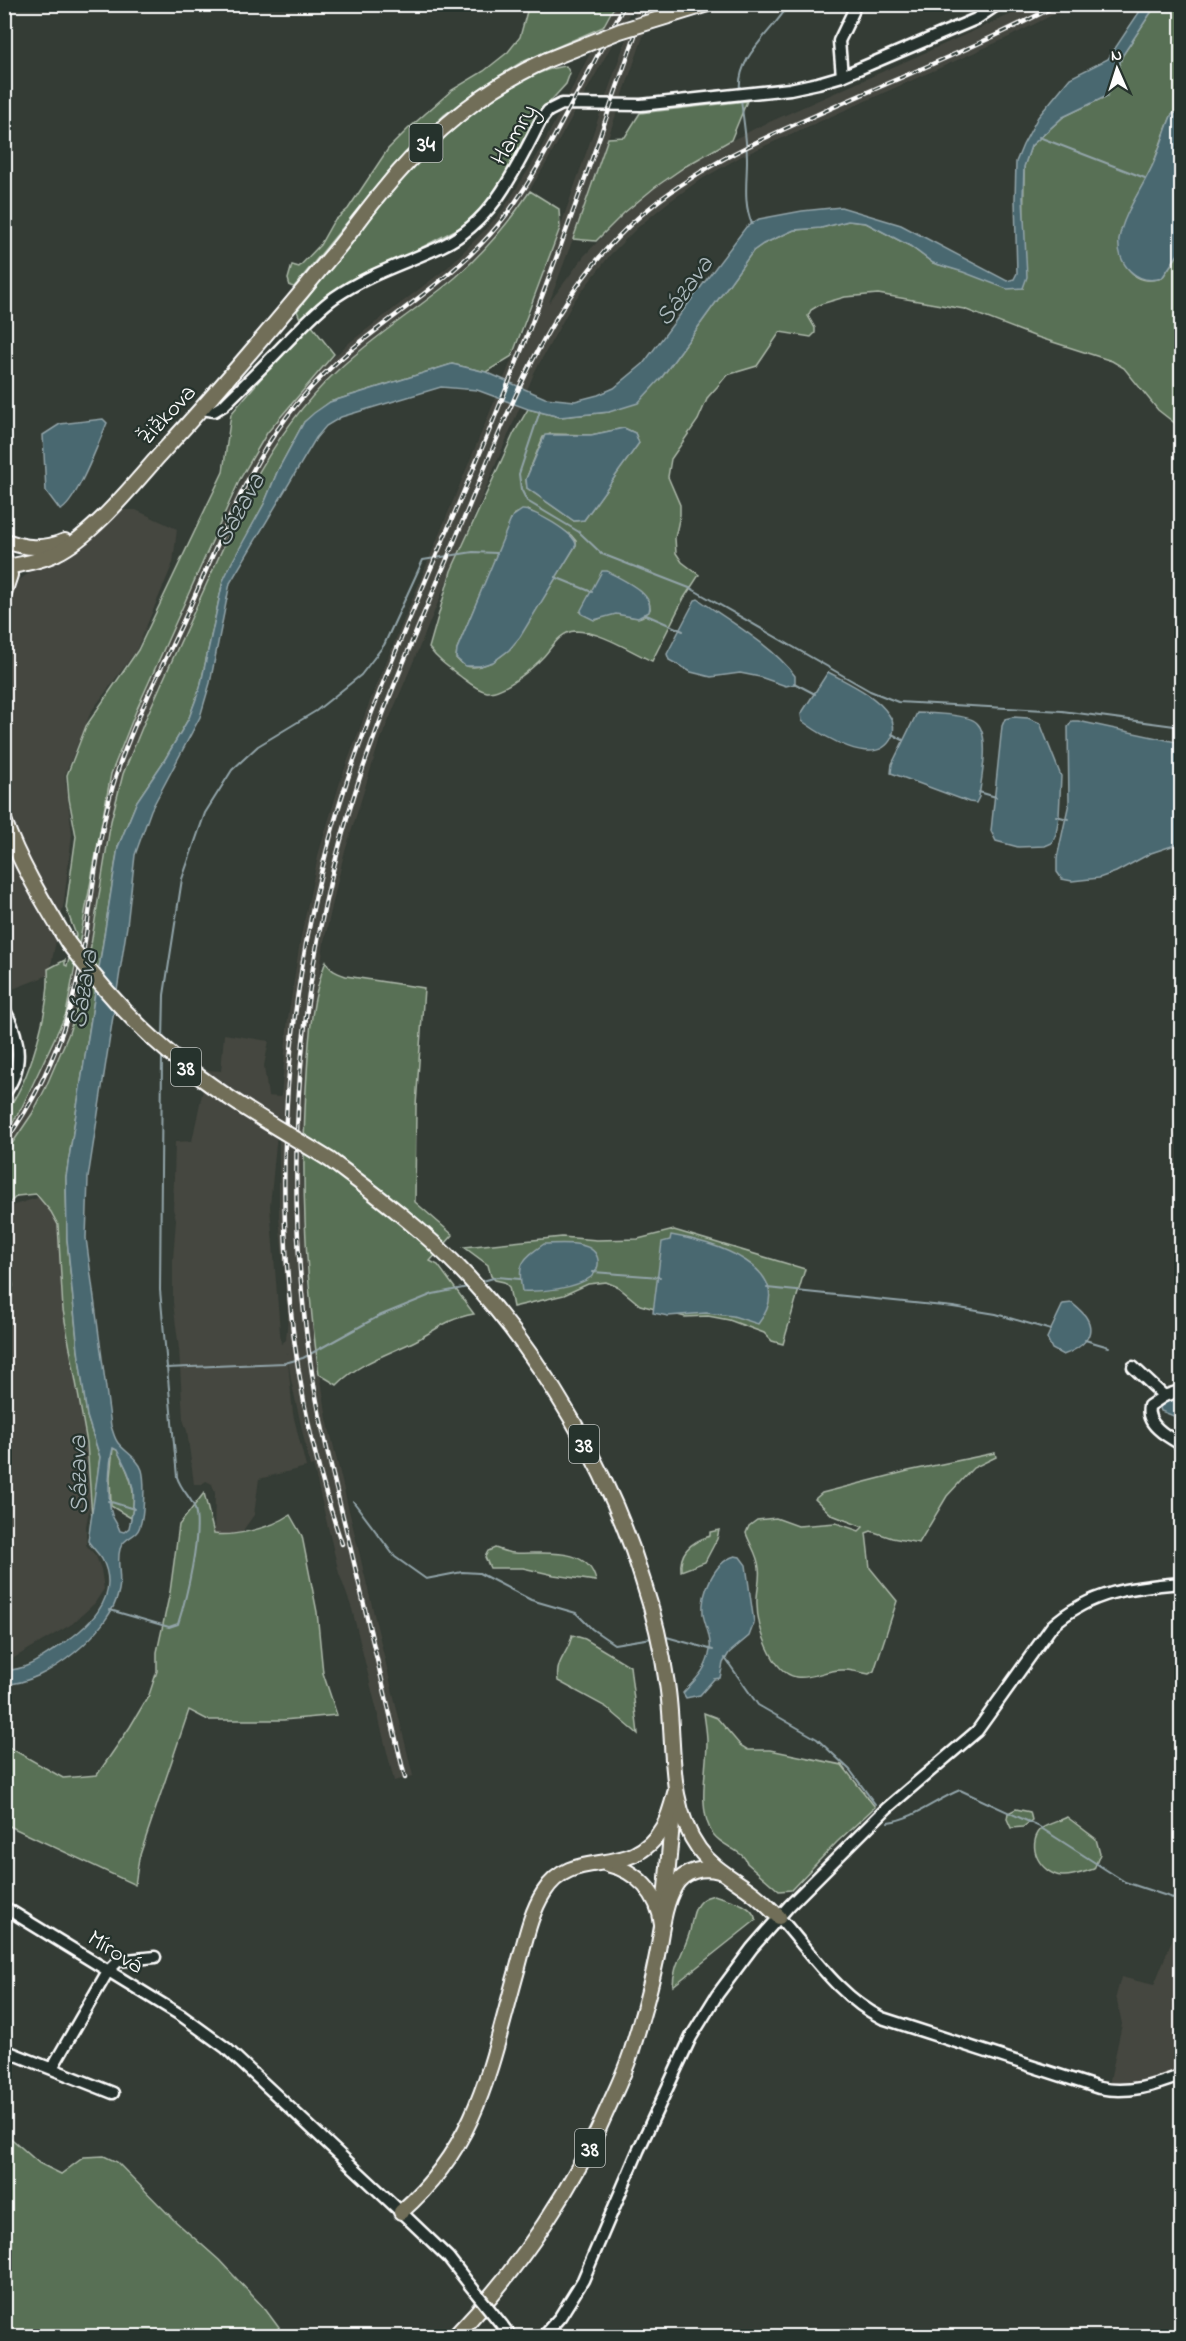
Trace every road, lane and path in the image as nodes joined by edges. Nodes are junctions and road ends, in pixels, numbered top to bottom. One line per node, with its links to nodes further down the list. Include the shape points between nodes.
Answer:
1 (708, 4): 5 (main road, Žižkova / 34, bridge, via 620,31 524,70 449,121 399,171)
2 (852, 4): 4 (street, via 853,12 838,41)
3 (998, 4): 4 (street, Hamry, via 976,19)
4 (842, 76): 5 (street, Hamry, via 790,89 641,105 572,103 548,111 506,187 478,221 443,246 335,297 224,405 214,411)
5 (202, 409): 6 (main road, Žižkova / 34)
6 (89, 531): 7 (main road, 34, via 42,548); 8 (main road, Žižkova, via 55,555)
7 (4, 540)
8 (7, 562): 9 (main road, Žižkova, via 9,583)
9 (4, 593)
10 (4, 820): 18 (main road, 38, bridge, via 37,892 68,943 120,1008 162,1047 226,1095 330,1160 388,1203 466,1275 544,1376 607,1488 644,1581 671,1715)
11 (4, 1009): 12 (street, via 19,1048 18,1065)
12 (4, 1094)
13 (1133, 1367): 15 (street)
14 (1182, 1390): 15 (street)
15 (1164, 1396): 16 (street, via 1149,1406 1149,1416 1161,1433)
16 (1182, 1445)
17 (1182, 1583): 22 (street, via 1134,1587 1074,1607 1052,1626 977,1731 887,1808)
18 (675, 1790): 19 (main road, via 666,1820 651,1843 628,1858); 20 (main road, via 693,1839); 23 (main road, 38)
19 (602, 1863): 23 (main road, via 625,1870 645,1885 658,1905); 30 (main road, via 569,1869 543,1893 476,2111 441,2170)
20 (719, 1871): 22 (main road); 23 (main road, via 694,1871 678,1881)
21 (4, 1907): 25 (street, Mírová)
22 (779, 1917): 28 (street, via 849,1996 882,2018 1098,2088 1130,2091); 33 (street, via 717,1995 692,2037 583,2280)
23 (663, 1929): 31 (main road, 38, via 630,2057 596,2138 548,2220 498,2289)
24 (154, 1957): 25 (street, via 118,1961)
25 (108, 1971): 27 (street); 30 (street, Mírová, via 205,2032 239,2059)
26 (4, 2050): 27 (street)
27 (52, 2068): 29 (street)
28 (1182, 2075)
29 (113, 2093)
30 (401, 2211): 32 (street, Mírová, bridge, via 448,2257)
31 (455, 2337)
32 (510, 2337)
33 (543, 2337)

